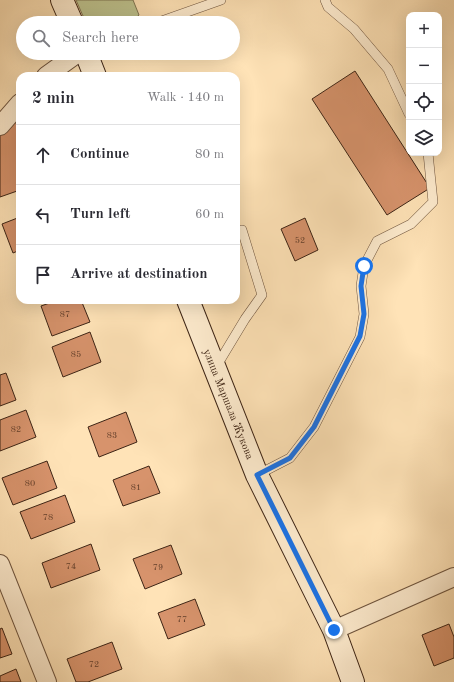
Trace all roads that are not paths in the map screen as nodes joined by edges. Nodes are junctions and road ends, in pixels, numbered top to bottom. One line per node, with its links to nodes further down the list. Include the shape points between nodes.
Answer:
1 (62, 0): 4 (main road)
2 (221, 0): 5 (lane)
3 (325, 0): 11 (lane, via 328,7 354,29 388,69)
4 (69, 16)
5 (176, 16)
6 (68, 60): 8 (street)
7 (89, 60): 9 (main road)
8 (52, 72)
9 (93, 72)
10 (16, 108): 12 (street)
11 (406, 108)
12 (0, 126)
13 (428, 156): 17 (lane, via 433,202 411,224 376,241 364,266 361,286 364,314 360,336 314,427 290,458)
14 (240, 230): 16 (lane, via 242,230 262,295)
15 (190, 304): 16 (main road, улица Маршала Жукова)
16 (215, 369): 17 (main road, улица Маршала Жукова)
17 (257, 475): 20 (main road, улица Маршала Жукова)
18 (0, 564): 21 (street)
19 (454, 577): 20 (street)
20 (334, 630): 22 (main road, улица Маршала Жукова)
21 (47, 682)
22 (352, 682)

